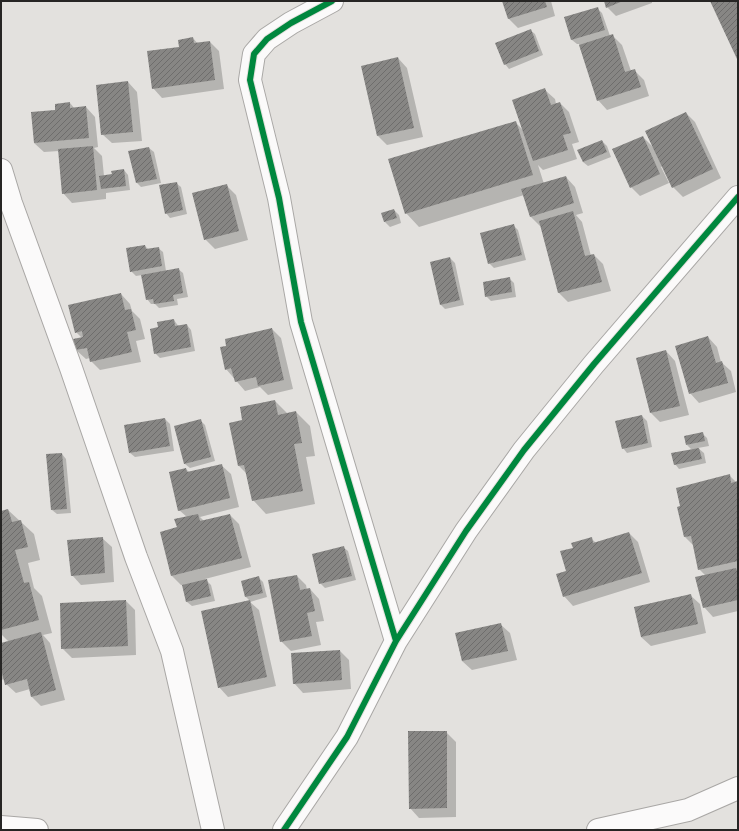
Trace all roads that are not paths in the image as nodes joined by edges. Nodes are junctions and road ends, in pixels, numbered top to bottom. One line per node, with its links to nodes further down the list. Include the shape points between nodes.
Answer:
1 (332, 1): 5 (street, via 267,39 254,54 250,80 279,198 301,322)
2 (1, 170): 4 (street)
3 (738, 197): 5 (street, via 594,364 524,450 466,530)
4 (6, 205): 9 (street, via 71,368 136,557 172,651)
5 (396, 641): 10 (street, via 347,737)
6 (738, 788): 11 (street, via 688,810)
7 (1, 827): 8 (street)
8 (37, 830)
9 (213, 830)
10 (284, 830)
11 (598, 830)

